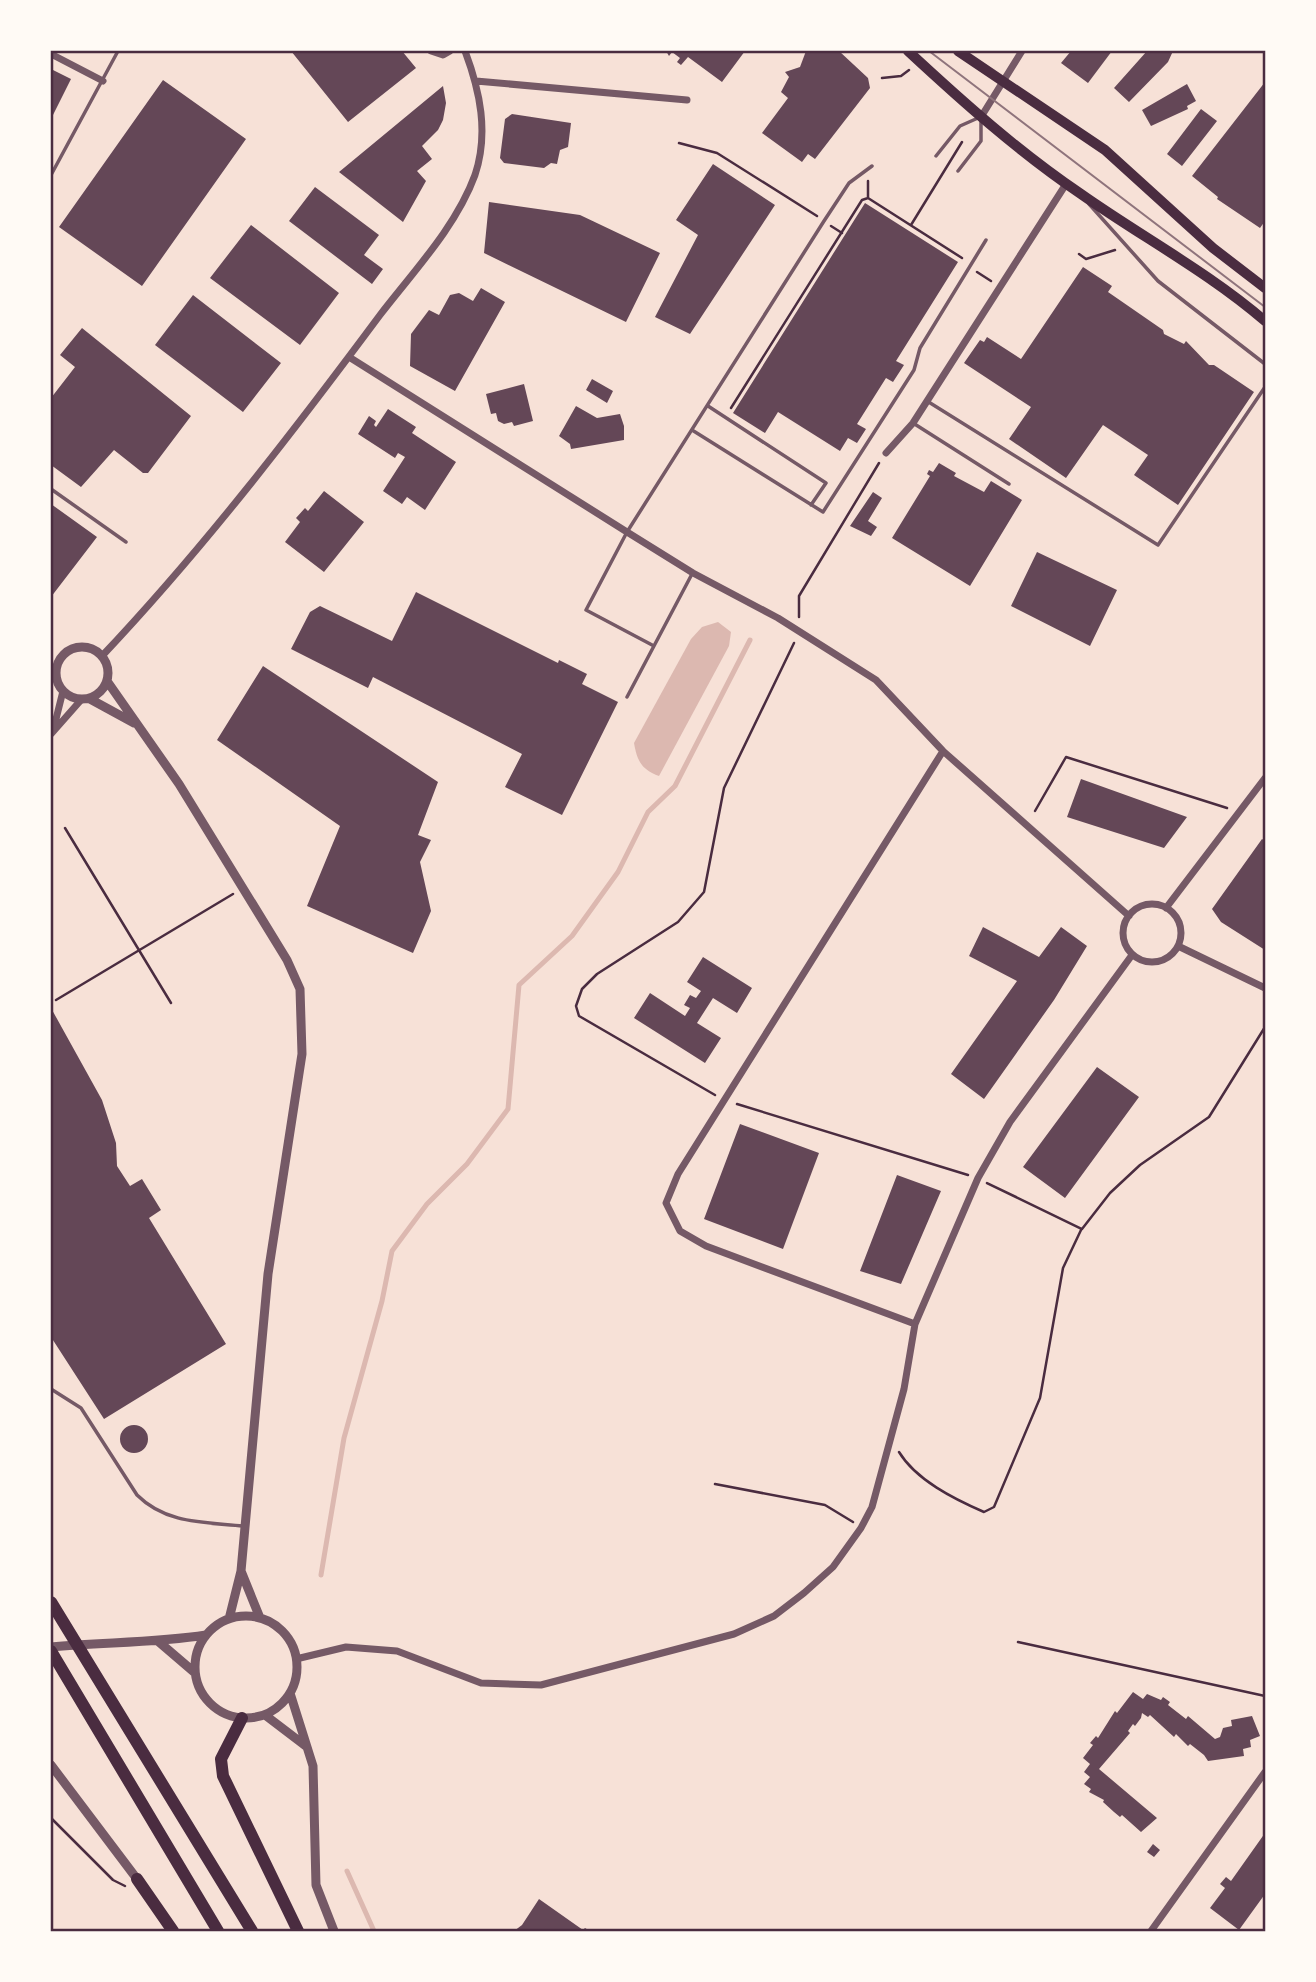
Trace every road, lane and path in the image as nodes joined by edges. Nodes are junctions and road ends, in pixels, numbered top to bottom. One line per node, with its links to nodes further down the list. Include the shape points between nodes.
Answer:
1 (118, 51): 12 (lane)
2 (431, 51): 3 (street)
3 (450, 51)
4 (465, 51): 13 (street)
5 (908, 51): 15 (main road)
6 (958, 51): 11 (main road)
7 (1023, 51): 11 (street)
8 (51, 54): 12 (street)
9 (909, 70): 10 (path)
10 (882, 78)
11 (1004, 79): 15 (street); 32 (main road, via 1105,150 1213,248)
12 (103, 81): 21 (lane)
13 (476, 81): 14 (street); 34 (street, via 482,140 475,174 454,217)
14 (687, 100)
15 (981, 117): 18 (lane, via 960,126); 20 (lane, via 981,141); 22 (main road)
16 (963, 140): 26 (path)
17 (679, 143): 25 (path, via 717,153)
18 (936, 156)
19 (871, 167): 24 (path); 38 (lane, via 849,183)
20 (958, 171)
21 (51, 175)
22 (1066, 184): 23 (main road); 37 (street)
23 (1078, 192): 33 (main road, via 1226,288); 35 (lane, via 1158,281)
24 (868, 198): 26 (path); 39 (path, via 862,200)
25 (806, 209)
26 (911, 225): 30 (path, via 962,257)
27 (986, 240): 30 (lane)
28 (1117, 249): 29 (path, via 1086,259)
29 (1079, 254)
30 (969, 267): 31 (path); 45 (lane, via 920,348 915,370 822,512)
31 (991, 281)
32 (1265, 288)
33 (1265, 321)
34 (349, 357): 46 (street); 51 (street, via 177,575)
35 (1265, 364)
36 (1265, 387): 37 (lane, via 1158,545)
37 (926, 401): 40 (street)
38 (708, 406): 39 (lane); 41 (lane)
39 (725, 417): 45 (lane, via 826,483)
40 (913, 423): 42 (street); 43 (lane)
41 (692, 430): 45 (lane); 46 (lane)
42 (886, 453): 49 (path, via 799,596)
43 (1009, 484)
44 (51, 489): 47 (lane)
45 (811, 505)
46 (628, 533): 48 (street); 50 (lane, via 586,610)
47 (126, 542)
48 (693, 573): 49 (street); 50 (lane)
49 (799, 633): 59 (street, via 876,680); 74 (path, via 724,788 704,892 678,922 597,974 582,989 576,1006 579,1016)
50 (654, 646): 55 (lane)
51 (102, 656): 52 (street, via 80,647 65,653); 53 (street, via 107,663)
52 (53, 666): 54 (street)
53 (107, 681): 56 (street, via 98,695); 57 (street)
54 (62, 691): 56 (street); 58 (street)
55 (626, 697)
56 (85, 699): 57 (street); 58 (street)
57 (139, 726): 64 (street)
58 (52, 733)
59 (943, 751): 66 (street); 74 (street)
60 (1265, 778): 62 (street)
61 (1035, 811): 62 (path, via 1066,757)
62 (1240, 812): 65 (street)
63 (65, 828): 68 (path)
64 (243, 888): 68 (path); 81 (street, via 295,976 303,1032 267,1283)
65 (1166, 908): 66 (street, via 1146,905); 67 (street, via 1180,925)
66 (1129, 916): 69 (street, via 1123,936)
67 (1178, 946): 69 (street, via 1157,962); 70 (street)
68 (139, 950): 71 (path); 72 (path)
69 (1132, 955): 75 (street, via 1010,1122)
70 (1265, 988)
71 (56, 1000)
72 (172, 1003)
73 (1265, 1027): 76 (path, via 1209,1117 1140,1166 1110,1193)
74 (725, 1100): 75 (path); 77 (street, via 678,1174 666,1203 680,1231 706,1246)
75 (978, 1178): 76 (path); 77 (street)
76 (1082, 1229): 79 (path, via 1063,1268 1040,1398 994,1507 984,1512 953,1499 905,1461)
77 (915, 1324): 79 (street)
78 (51, 1389): 81 (lane, via 81,1408 147,1506 172,1519)
79 (892, 1440): 82 (street)
80 (715, 1483): 82 (path, via 825,1505)
81 (245, 1527): 83 (street)
82 (862, 1528): 91 (street, via 834,1567 774,1616 734,1634 541,1685 481,1682 397,1651 346,1647)
83 (241, 1571): 85 (street); 86 (street)
84 (51, 1602): 104 (highway)
85 (260, 1618): 86 (street); 91 (street, via 286,1635)
86 (229, 1619): 87 (street)
87 (206, 1635): 88 (street); 92 (street)
88 (159, 1642): 90 (street, via 118,1640); 92 (street)
89 (1018, 1642): 94 (path)
90 (51, 1649): 103 (highway)
91 (296, 1659): 93 (street)
92 (194, 1672): 96 (street, via 209,1703)
93 (290, 1693): 95 (street); 97 (street)
94 (1265, 1696)
95 (265, 1715): 96 (street); 97 (street)
96 (242, 1718): 105 (highway, via 221,1759 223,1776)
97 (307, 1747): 106 (street, via 315,1792 316,1885)
98 (51, 1765): 101 (street)
99 (1265, 1772): 107 (street)
100 (51, 1818): 101 (path, via 121,1886)
101 (137, 1879): 102 (highway)
102 (173, 1931)
103 (218, 1931)
104 (252, 1931)
105 (298, 1931)
106 (334, 1931)
107 (1151, 1931)

